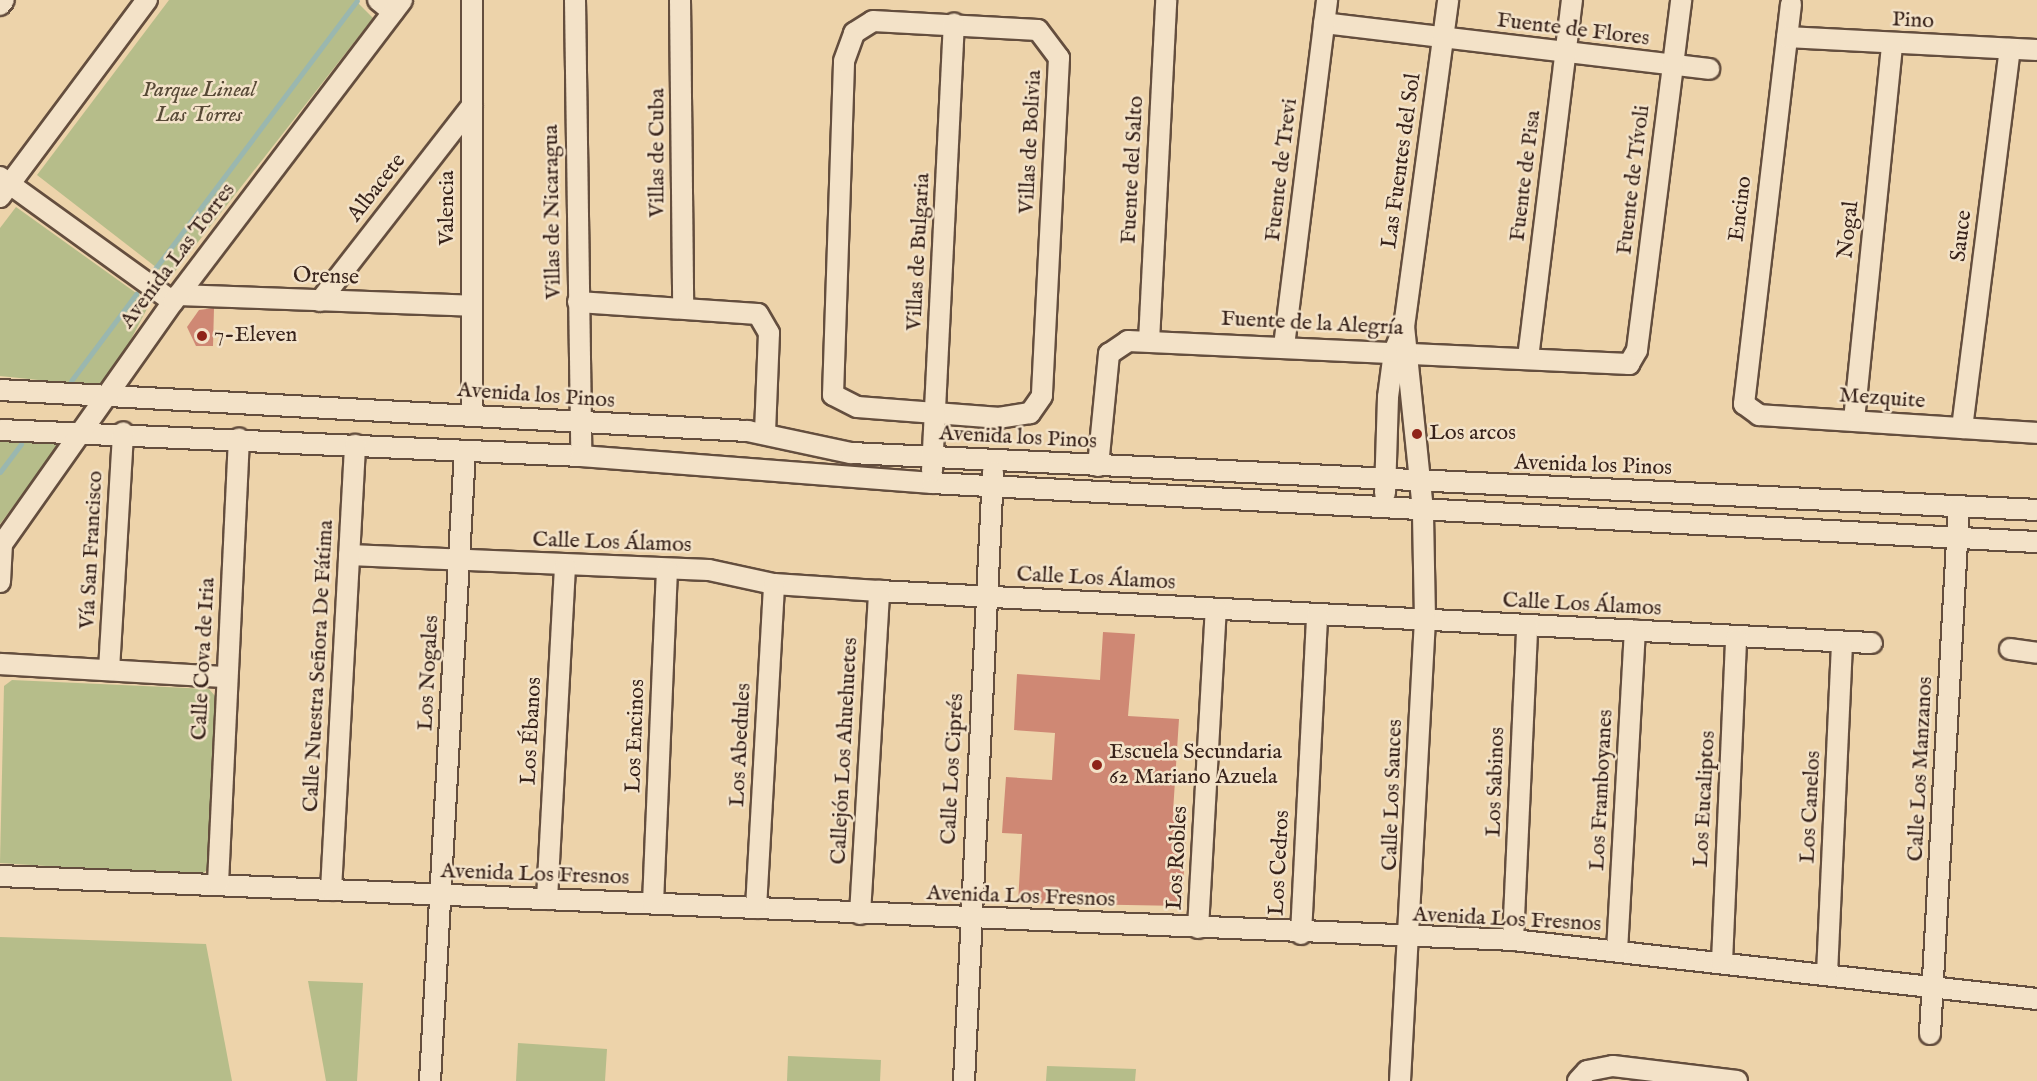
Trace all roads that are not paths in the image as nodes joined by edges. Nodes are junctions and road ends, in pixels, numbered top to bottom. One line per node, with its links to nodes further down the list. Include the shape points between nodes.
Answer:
1 (4, 0): 13 (street)
2 (147, 0): 25 (street)
3 (472, 0): 24 (street, Valencia)
4 (575, 0): 28 (street, Villas de Nicaragua)
5 (680, 0): 29 (street, Villas de Cuba)
6 (1166, 0): 31 (street, Fuente del Salto)
7 (1328, 0): 14 (street, Fuente de Trevi)
8 (1448, 0): 17 (street, Las Fuentes del Sol)
9 (1572, 0): 21 (street, Fuente de Pisa)
10 (1681, 0): 22 (street, Fuente de Tívoli)
11 (391, 4): 26 (street, Avenida Las Torres)
12 (1791, 4): 16 (street, Encino)
13 (0, 5)
14 (1324, 23): 17 (street, Fuente de Flores); 32 (street, Fuente de Trevi)
15 (954, 24): 39 (street, Villas de Bulgaria); 39 (street, Villas de Bolivia, via 1038,30 1059,58 1059,80 1042,396 1022,416); 39 (street, Villas de Bolivia, via 873,21 854,33 844,61 830,386 839,401 857,407)
16 (1787, 37): 18 (street, Pino); 36 (street, Encino)
17 (1443, 38): 21 (street, Fuente de Flores); 33 (street, Las Fuentes del Sol)
18 (1892, 44): 19 (street, Pino); 41 (street, Nogal)
19 (2010, 49): 20 (street, Pino); 43 (street, Sauce)
20 (2037, 50)
21 (1565, 54): 22 (street, Fuente de Flores); 34 (street, Fuente de Pisa)
22 (1674, 65): 23 (street, Fuente de Flores); 35 (street, Fuente de Tívoli, via 1637,350)
23 (1709, 69)
24 (472, 106): 27 (street, Albacete); 30 (street, Valencia)
25 (3, 186): 26 (street)
26 (175, 299): 27 (street, Orense); 38 (street, Avenida Las Torres)
27 (320, 301): 30 (street, Orense)
28 (578, 303): 29 (street); 42 (street, Villas de Nicaragua)
29 (682, 305): 47 (street, via 749,310 765,320)
30 (472, 306): 40 (street, Valencia)
31 (1149, 341): 32 (street, Fuente de la Alegría); 55 (street, Fuente de la Alegría, via 1121,343 1110,354)
32 (1284, 346): 33 (street, Fuente de la Alegría)
33 (1402, 352): 34 (street, Fuente de la Alegría); 56 (street, Las Fuentes del Sol); 57 (street, Las Fuentes del Sol)
34 (1528, 358): 35 (street, Fuente de la Alegría)
35 (1629, 364)
36 (1743, 388): 41 (street, Mezquite, via 1747,409 1759,415)
37 (0, 390): 38 (street, Avenida los Pinos)
38 (104, 398): 40 (street, Avenida los Pinos); 45 (street, Avenida Las Torres)
39 (935, 413): 53 (street, Villas de Bulgaria)
40 (472, 415): 42 (street, Avenida los Pinos)
41 (1854, 420): 43 (street, Mezquite)
42 (581, 423): 47 (street, Avenida los Pinos); 52 (street, Villas de Nicaragua)
43 (1962, 428): 48 (street, Mezquite)
44 (0, 430): 45 (street)
45 (86, 432): 46 (street); 68 (street, Avenida Las Torres)
46 (123, 432): 49 (street); 88 (street, Vía San Francisco)
47 (765, 434): 53 (street, Avenida los Pinos, via 806,447)
48 (2037, 434)
49 (239, 438): 50 (street); 89 (street, Calle Cova de Iria)
50 (355, 445): 51 (street); 69 (street, Calle Nuestra Señora De Fátima)
51 (465, 452): 52 (street); 70 (street, Los Nogales)
52 (581, 456): 58 (street)
53 (933, 457): 54 (street, Avenida los Pinos); 58 (street, Villas de Bulgaria)
54 (994, 461): 55 (street, Avenida los Pinos); 59 (street, Calle Los Ciprés)
55 (1098, 466): 56 (street, Avenida los Pinos)
56 (1385, 480): 57 (street, Avenida los Pinos); 62 (street, Las Fuentes del Sol)
57 (1421, 482): 60 (street, Avenida los Pinos); 63 (street, Las Fuentes del Sol)
58 (932, 483): 59 (street)
59 (993, 485): 62 (street); 76 (street, Calle Los Ciprés)
60 (1695, 494): 61 (street, Avenida los Pinos); 65 (street)
61 (1959, 506): 64 (street, Avenida los Pinos); 66 (street, Calle Los Manzanos)
62 (1386, 508): 63 (street)
63 (1423, 510): 65 (street); 79 (street, Calle Los Sauces)
64 (2037, 510)
65 (1693, 522): 66 (street)
66 (1958, 537): 67 (street); 106 (street, Calle Los Manzanos)
67 (2037, 542)
68 (1, 546): 73 (street)
69 (350, 555): 70 (street, Calle Los Álamos); 92 (street, Calle Nuestra Señora De Fátima)
70 (459, 561): 71 (street, Calle Los Álamos); 93 (street, Los Nogales)
71 (565, 566): 72 (street, Calle Los Álamos); 94 (street, Los Ébanos)
72 (667, 570): 74 (street, Calle Los Álamos, via 728,573); 95 (street, Los Encinos)
73 (0, 582)
74 (774, 584): 75 (street, Calle Los Álamos); 96 (street, Los Abedules)
75 (879, 591): 76 (street, Calle Los Álamos); 97 (street, Callejón Los Ahuehuetes)
76 (986, 597): 77 (street, Calle Los Álamos); 98 (street, Calle Los Ciprés)
77 (1215, 610): 78 (street, Calle Los Álamos); 99 (street, Los Robles)
78 (1317, 615): 79 (street, Calle Los Álamos); 100 (street, Los Cedros)
79 (1425, 619): 80 (street, Calle Los Álamos); 101 (street, Calle Los Sauces)
80 (1527, 626): 81 (street, Calle Los Álamos); 102 (street, Los Sabinos)
81 (1635, 631): 82 (street, Calle Los Álamos); 103 (street, Los Framboyanes)
82 (1736, 639): 83 (street, Calle Los Álamos); 104 (street, Los Eucaliptos)
83 (1842, 642): 84 (street, Calle Los Álamos); 105 (street, Los Canelos)
84 (1872, 643)
85 (2010, 650): 86 (street)
86 (2037, 653)
87 (0, 664): 88 (street)
88 (109, 670): 89 (street)
89 (227, 677): 91 (street, Calle Cova de Iria)
90 (0, 876): 91 (street, Avenida Los Fresnos)
91 (218, 884): 92 (street, Avenida Los Fresnos)
92 (331, 890): 93 (street, Avenida Los Fresnos)
93 (442, 896): 94 (street, Avenida Los Fresnos); 110 (street, Los Nogales)
94 (547, 899): 95 (street, Avenida Los Fresnos)
95 (653, 903): 96 (street, Avenida Los Fresnos)
96 (756, 908): 97 (street, Avenida Los Fresnos)
97 (860, 914): 98 (street, Avenida Los Fresnos)
98 (969, 919): 99 (street, Avenida Los Fresnos); 111 (street, Calle Los Ciprés)
99 (1198, 928): 100 (street, Avenida Los Fresnos)
100 (1301, 934): 101 (street, Avenida Los Fresnos)
101 (1411, 938): 102 (street, Avenida Los Fresnos); 112 (street, Calle Los Sauces)
102 (1514, 940): 103 (street, Avenida Los Fresnos)
103 (1617, 951): 104 (street, Avenida Los Fresnos)
104 (1722, 962): 105 (street, Avenida Los Fresnos)
105 (1827, 974): 106 (street, Avenida Los Fresnos)
106 (1934, 988): 107 (street, Avenida Los Fresnos); 108 (street, Calle Los Manzanos)
107 (2037, 999)
108 (1930, 1034)
109 (1688, 1078): 113 (street, via 1613,1066 1587,1071); 114 (street)
110 (430, 1081)
111 (964, 1081)
112 (1400, 1081)
113 (1578, 1081)
114 (1737, 1081)

